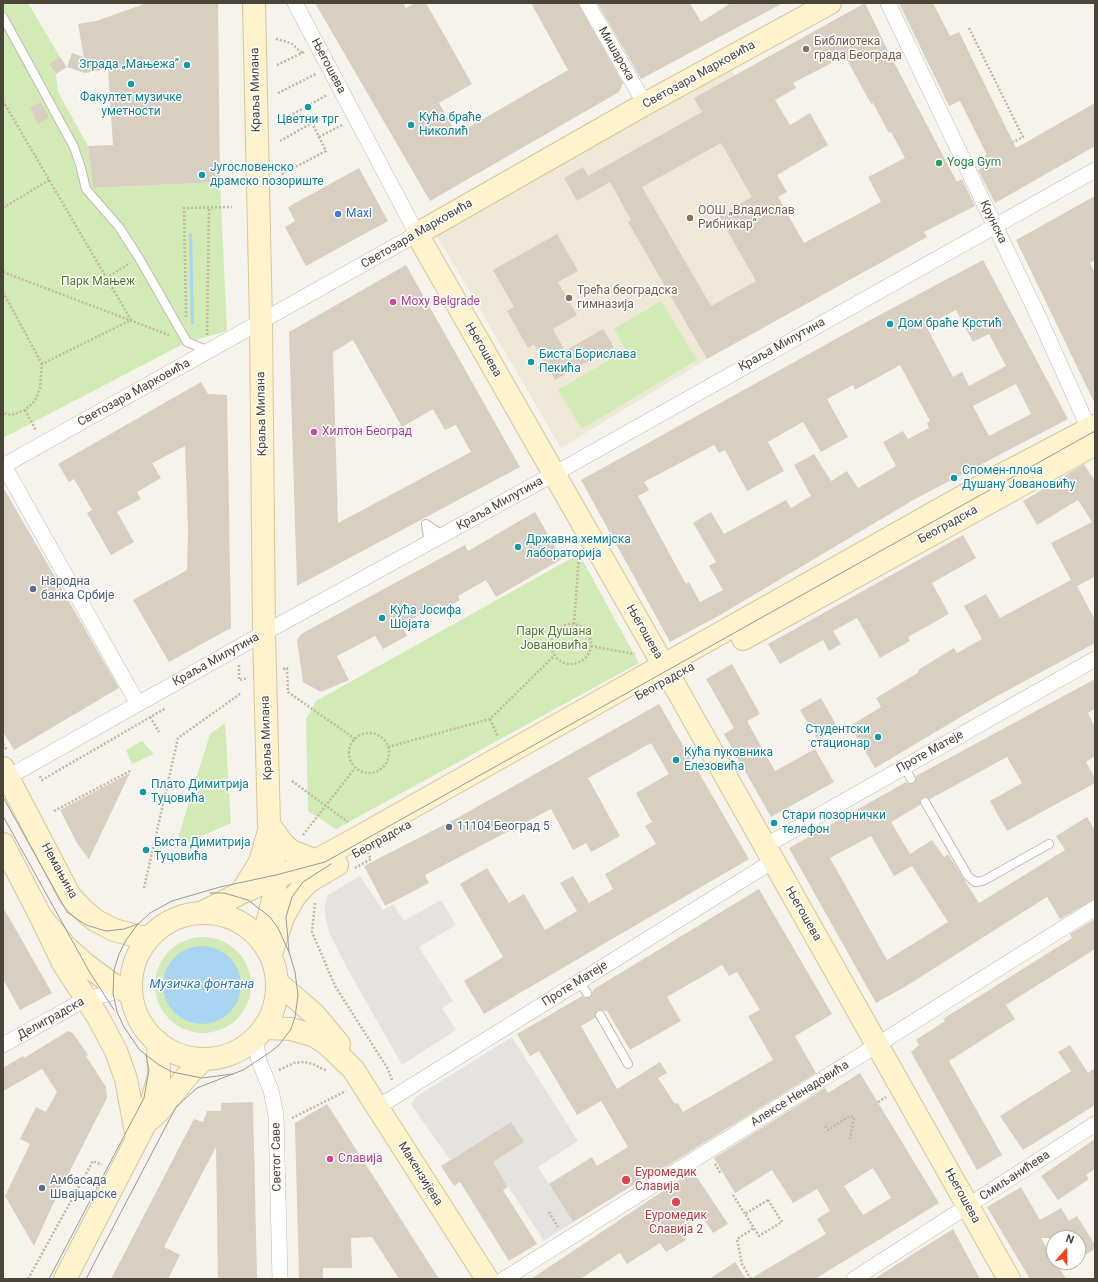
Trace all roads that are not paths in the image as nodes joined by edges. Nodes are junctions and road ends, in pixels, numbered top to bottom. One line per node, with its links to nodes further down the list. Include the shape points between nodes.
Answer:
1 (254, 3): 11 (main road, Краља Милана)
2 (295, 3): 10 (street, Његошева)
3 (587, 3): 7 (street, Мишарска)
4 (830, 3): 7 (main road, Светозара Марковића)
5 (888, 3): 9 (street, Крунска)
6 (3, 17): 12 (lane, via 74,147 86,189 119,227 187,342)
7 (645, 104): 10 (main road, Светозара Марковића)
8 (1095, 170): 9 (street, Краља Милутина)
9 (995, 225): 13 (street, Крунска); 15 (street, Краља Милутина)
10 (417, 234): 11 (street, Светозара Марковића); 15 (main road, Његошева)
11 (261, 323): 12 (street, Светозара Марковића); 18 (main road, Краља Милана)
12 (210, 351): 14 (street, Светозара Марковића)
13 (1094, 435): 20 (main road, Београдска, via 992,480)
14 (3, 466): 21 (street)
15 (554, 474): 16 (street, Краља Милутина); 20 (main road, Његошева)
16 (445, 534): 17 (street, Краља Милутина); 17 (lane, via 425,522 428,537)
17 (425, 544): 18 (street, Краља Милутина)
18 (264, 633): 21 (street, Краља Милутина); 24 (main road, Краља Милана)
19 (1095, 659): 27 (street, Проте Матеје)
20 (668, 672): 27 (main road, Његошева); 28 (main road, Београдска); 35 (main road, Београдска, via 312,879 299,890 288,906)
21 (138, 704): 22 (street, Краља Милутина)
22 (5, 775): 34 (main road, Немањина, via 70,896 95,920 114,930)
23 (925, 802): 26 (lane, via 968,876 975,882 983,881)
24 (269, 825): 28 (main road, via 291,851); 29 (main road, Краља Милана); 30 (main road, Краља Милана, via 267,842 260,862)
25 (3, 844): 33 (main road)
26 (1049, 844)
27 (769, 853): 43 (main road, Његошева); 47 (street, Проте Матеје, via 583,987)
28 (316, 861): 29 (main road, Београдска)
29 (276, 878): 30 (main road, Београдска); 35 (main road, Краља Милана)
30 (241, 893): 32 (main road)
31 (1095, 908): 43 (street, Алексе Ненадовића)
32 (203, 912): 34 (main road, via 172,919); 35 (main road, via 238,921 250,929)
33 (41, 917): 37 (main road, via 64,946 112,984); 38 (main road, via 63,963)
34 (148, 938): 37 (main road, via 134,964)
35 (266, 948): 36 (main road)
36 (278, 983): 40 (main road, via 274,1009); 46 (main road, Макензијева, via 314,1014 345,1053)
37 (128, 992): 38 (street, Делиградска); 41 (main road, via 142,1024)
38 (86, 999): 42 (street, Делиградска); 49 (main road, via 116,1051)
39 (600, 1015): 45 (lane)
40 (260, 1033): 44 (main road, via 231,1054); 46 (main road, Макензијева, via 291,1029 315,1036 328,1045); 52 (street, Светог Саве, via 259,1060 271,1090 276,1115)
41 (158, 1042): 44 (main road, via 176,1053); 49 (main road, via 159,1076)
42 (3, 1045)
43 (878, 1045): 50 (main road, Његошева); 54 (street, Алексе Ненадовића)
44 (204, 1059): 49 (main road)
45 (628, 1064)
46 (348, 1081): 47 (main road, Макензијева)
47 (378, 1107): 53 (main road, Макензијева)
48 (1095, 1124): 50 (street, Смиљанићева)
49 (142, 1130): 51 (main road)
50 (968, 1207): 55 (street, Смиљанићева); 56 (main road, Његошева)
51 (64, 1278)
52 (280, 1279)
53 (487, 1279)
54 (504, 1279)
55 (854, 1279)
56 (1009, 1279)

